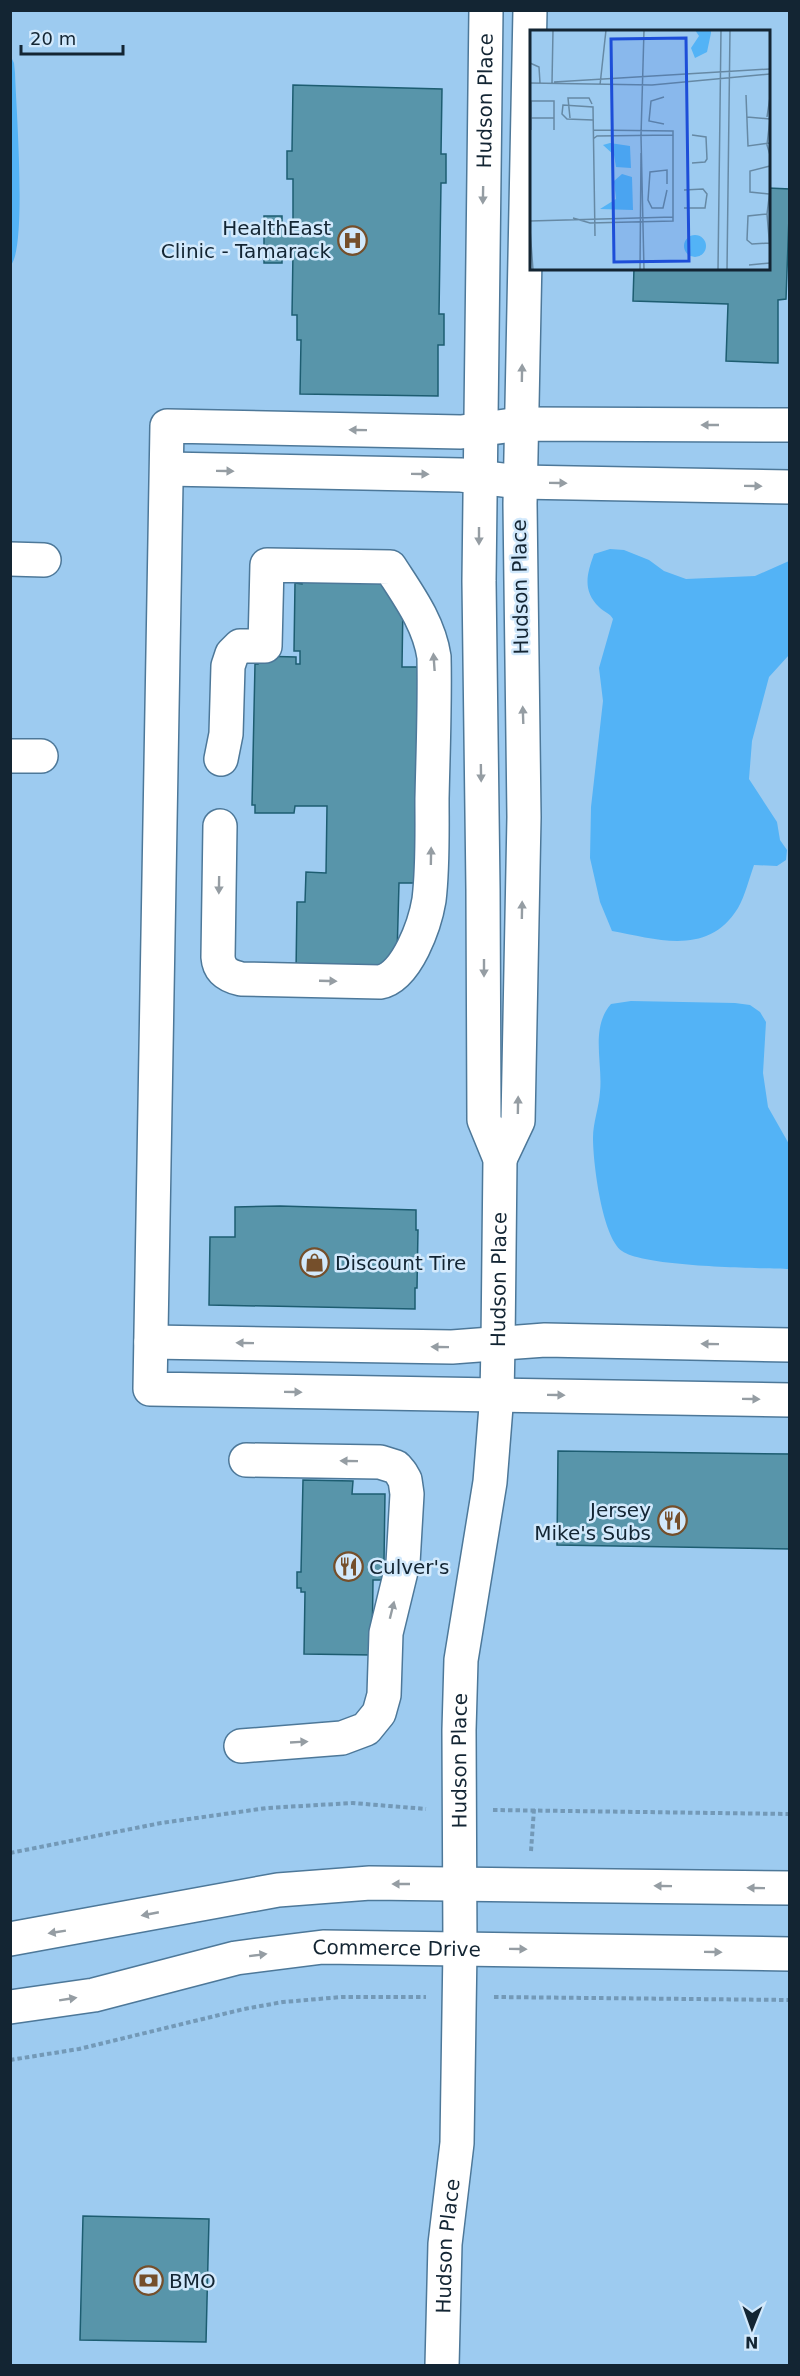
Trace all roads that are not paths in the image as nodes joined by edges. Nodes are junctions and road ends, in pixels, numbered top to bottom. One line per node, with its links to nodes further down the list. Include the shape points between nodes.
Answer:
1 (486, 10): 5 (street, Hudson Place, one-way to 5)
2 (530, 10): 3 (street, Hudson Place, one-way to 2)
3 (521, 424): 4 (street, one-way to 3); 5 (street); 8 (street, Hudson Place)
4 (789, 425)
5 (479, 429): 6 (street, one-way to 6, via 461,432 168,426); 7 (street, Hudson Place)
6 (167, 470): 7 (street, one-way to 7); 15 (street)
7 (479, 477): 8 (street); 14 (street, Hudson Place, one-way to 14, via 484,1120)
8 (520, 483): 9 (street, one-way to 9); 14 (street, Hudson Place, one-way to 8, via 518,1121 524,818)
9 (789, 487)
10 (10, 560): 11 (street)
11 (44, 560)
12 (221, 759): 13 (street, one-way to 12, via 218,957 227,975 242,979 380,982 390,978 409,955 425,916 431,878 434,657 420,614 390,567 267,564 266,646 240,646 230,657)
13 (220, 826)
14 (500, 1160): 16 (street, Hudson Place)
15 (151, 1342): 16 (street, one-way to 15, via 452,1347); 18 (street, one-way to 18, via 150,1389)
16 (498, 1344): 17 (street, one-way to 16, via 545,1341); 18 (street, Hudson Place)
17 (789, 1345)
18 (497, 1394): 19 (street, one-way to 19); 22 (street, Hudson Place, via 490,1482 461,1660)
19 (789, 1400)
20 (246, 1460): 21 (street, one-way to 20, via 342,1738 366,1729 379,1713 384,1695 386,1634 402,1563 406,1494 401,1473 380,1462)
21 (241, 1746)
22 (459, 1884): 23 (street, one-way to 22); 24 (street, one-way to 24, via 370,1883 278,1890); 25 (street, Hudson Place)
23 (789, 1888)
24 (10, 1939)
25 (460, 1948): 26 (street, Commerce Drive, one-way to 26); 27 (street, Commerce Drive, one-way to 25, via 94,1995 236,1958 323,1947); 28 (street, Hudson Place, via 457,2143 445,2244)
26 (789, 1954)
27 (10, 2007)
28 (442, 2366)

